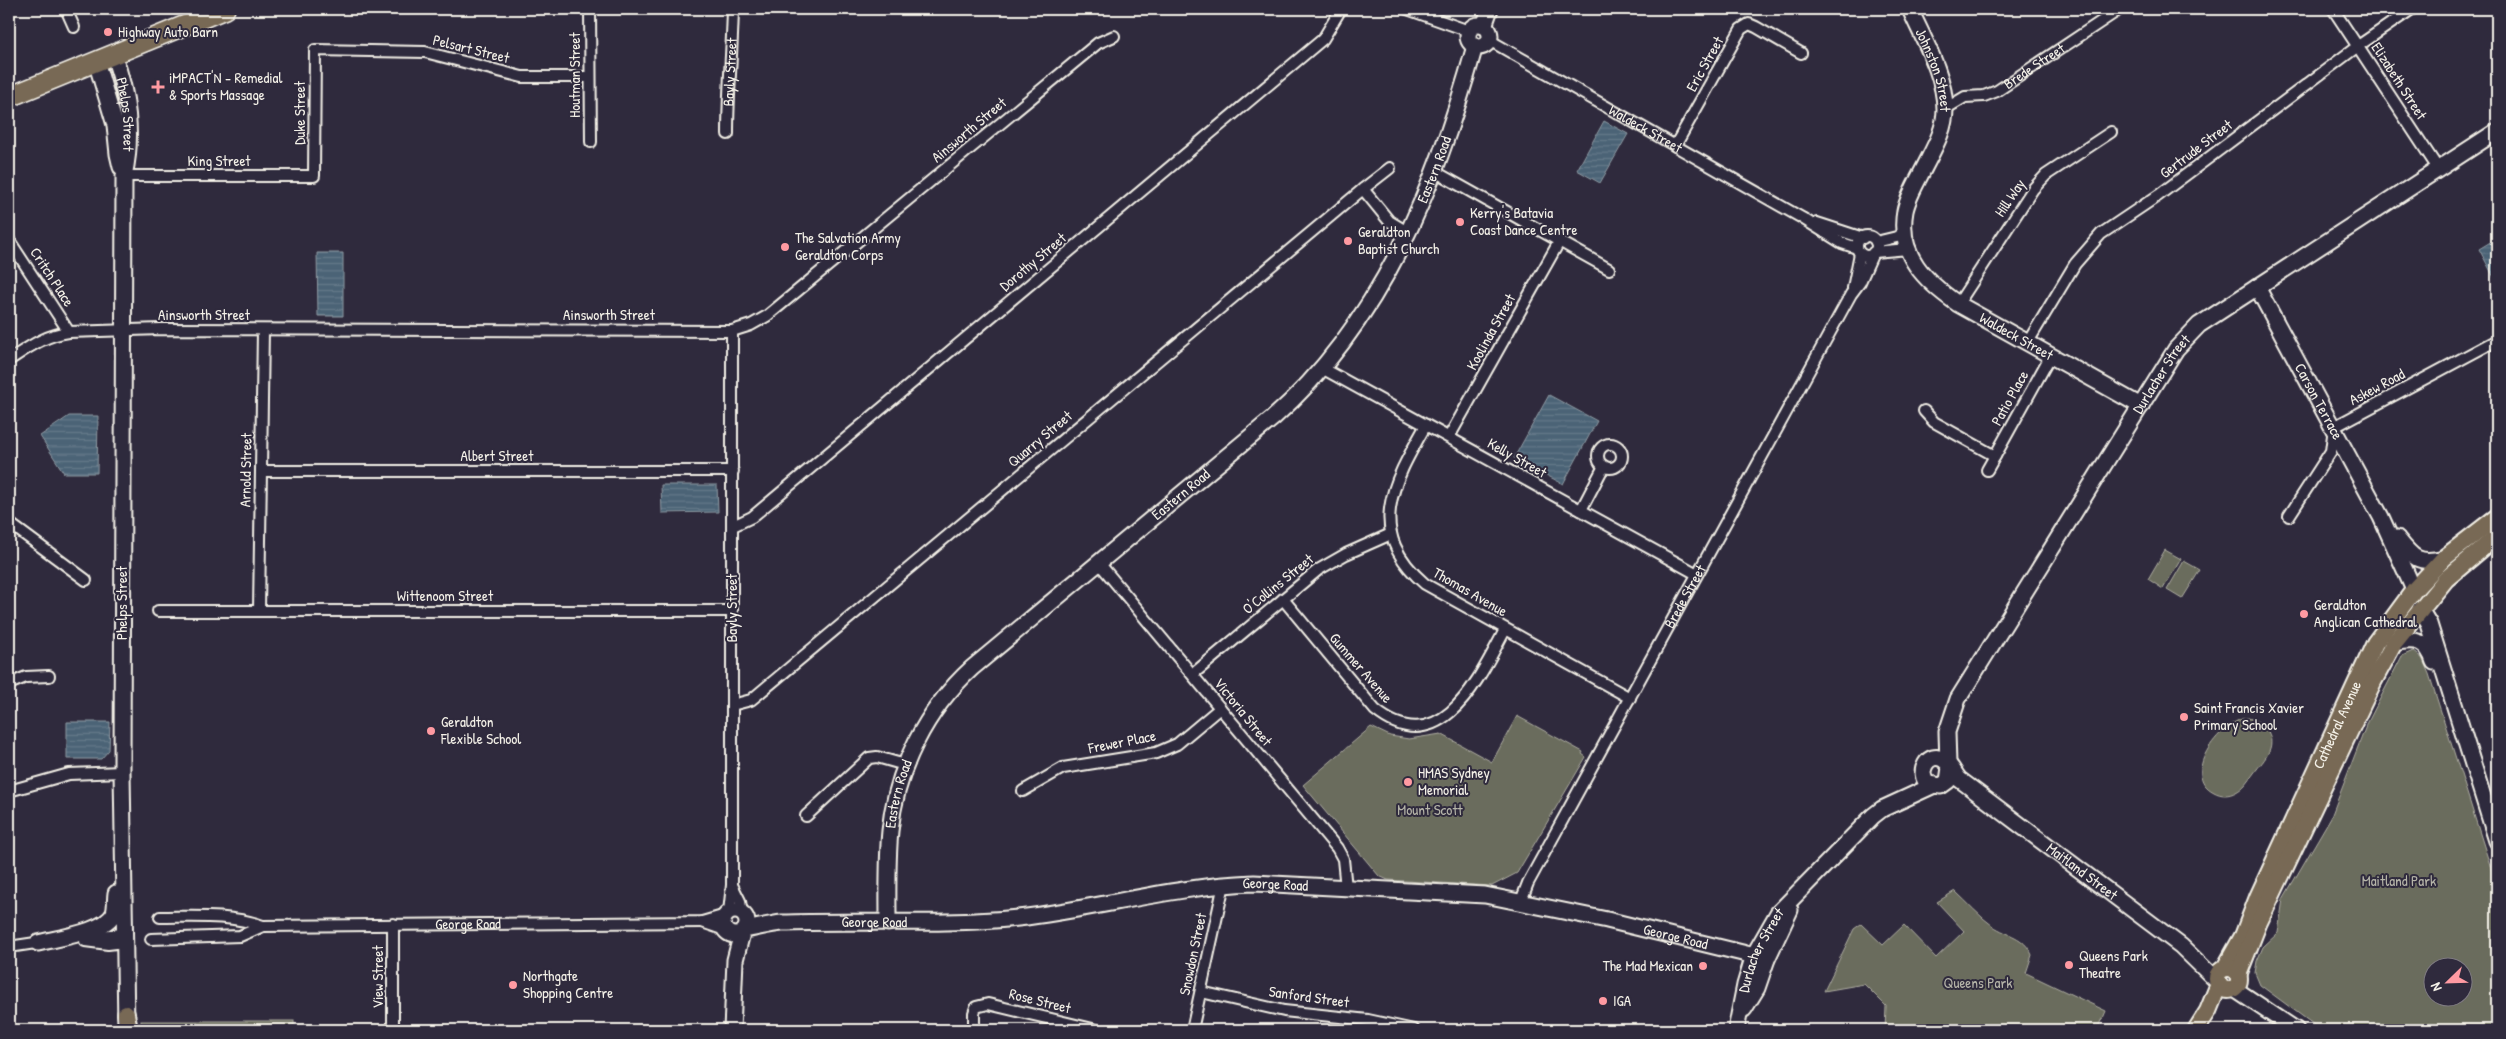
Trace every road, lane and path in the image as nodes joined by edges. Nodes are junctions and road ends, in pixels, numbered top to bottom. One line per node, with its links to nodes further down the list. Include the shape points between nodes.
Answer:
1 (66, 9): 12 (street)
2 (225, 9): 19 (highway)
3 (590, 9): 20 (street, Houtman Street)
4 (733, 9): 25 (street, Bayly Street)
5 (1341, 9): 70 (street, Dorothy Street, via 1324,39 752,517)
6 (1407, 9): 13 (street)
7 (1490, 9): 15 (main road, Eastern Road)
8 (1910, 9): 22 (main road, Johnston Street, via 1941,84)
9 (2120, 9): 22 (street, Brede Street, via 1997,91 1984,96 1965,97)
10 (2333, 9): 16 (street, Elizabeth Street)
11 (2412, 9): 16 (street, Gertrude Street)
12 (74, 27)
13 (1469, 31): 15 (main road, via 1477,25)
14 (1114, 36): 48 (street, Ainsworth Street, via 1098,43 767,316)
15 (1483, 38): 27 (street, Waldeck Street); 30 (main road, Eastern Road)
16 (2358, 46): 29 (street, Elizabeth Street); 51 (street, Gertrude Street, via 2159,195 2101,234 2075,264)
17 (315, 50): 20 (street, Pelsart Street, via 426,52 522,77); 32 (street, Duke Street)
18 (1800, 53): 27 (street, Eric Street, via 1749,24 1741,29)
19 (105, 57): 21 (highway); 31 (main road, Phelps Street, via 126,99)
20 (590, 77): 26 (street, Houtman Street)
21 (9, 96)
22 (1945, 109): 39 (main road, Johnston Street, via 1941,136 1915,184 1905,211)
23 (2497, 131): 29 (main road, Durlacher Street)
24 (2111, 132): 45 (street, Hill Way, via 2046,175 2033,189)
25 (728, 134)
26 (591, 142)
27 (1675, 146): 34 (street, Waldeck Street)
28 (1390, 168): 33 (street, Quarry Street)
29 (2439, 170): 43 (main road, Durlacher Street)
30 (1434, 171): 35 (main road, Eastern Road); 38 (street)
31 (124, 176): 32 (street, King Street); 46 (main road, Phelps Street)
32 (314, 176)
33 (1363, 189): 35 (street, via 1389,221); 92 (street, Quarry Street, via 751,700)
34 (1802, 218): 36 (street, Waldeck Street); 41 (street, Waldeck Street)
35 (1409, 233): 54 (main road, Eastern Road, via 1389,271)
36 (1863, 238): 40 (street, via 1869,237); 41 (street, via 1858,242)
37 (9, 240): 49 (street, Critch Place)
38 (1559, 242): 42 (street); 59 (street, Koolinda Street)
39 (1906, 242): 40 (street); 45 (main road, Waldeck Street, via 1919,270 1931,286)
40 (1874, 249): 41 (street, via 1868,256); 44 (street, Brede Street, via 1868,267)
41 (1859, 251): 44 (street, Brede Street)
42 (1609, 269)
43 (2258, 287): 55 (main road, Durlacher Street, via 2199,325 2176,349); 58 (main road, Carson Terrace)
44 (1851, 294): 75 (street, Brede Street)
45 (1958, 304): 51 (main road, Waldeck Street)
46 (123, 330): 47 (street, Ainsworth Street); 49 (street, Ainsworth Street); 98 (main road, Phelps Street)
47 (263, 330): 48 (street, Ainsworth Street); 63 (street, Arnold Street)
48 (732, 331): 64 (street, Bayly Street)
49 (69, 332): 53 (street, Ainsworth Street, via 40,340)
50 (2497, 340): 58 (street, Askew Road)
51 (2028, 342): 52 (main road, Waldeck Street)
52 (2051, 355): 55 (main road, Waldeck Street); 60 (street, Patio Place)
53 (9, 360)
54 (1322, 368): 57 (street, Kelly Street); 74 (main road, Eastern Road, via 1310,384 1273,418)
55 (2142, 406): 94 (main road, Durlacher Street, via 1958,698)
56 (1924, 411): 60 (street, via 1934,422)
57 (1426, 425): 59 (street, Kelly Street); 71 (street, Thomas Avenue, via 1392,494 1388,509)
58 (2334, 427): 66 (street, via 2331,451); 68 (main road, Carson Terrace)
59 (1449, 437): 65 (street, Kelly Street)
60 (1994, 456): 62 (street, Patio Place)
61 (1604, 466): 65 (street)
62 (1987, 470)
63 (261, 471): 64 (street, Albert Street); 80 (street, Arnold Street)
64 (733, 471): 70 (street, Bayly Street)
65 (1581, 510): 75 (street, Kelly Street)
66 (2289, 516)
67 (2497, 516): 73 (main road, Cathedral Avenue)
68 (2381, 517): 73 (main road, Carson Terrace, via 2412,556 2424,562); 77 (main road, Carson Terrace)
69 (9, 522): 76 (street)
70 (733, 526): 81 (street, Bayly Street)
71 (1391, 534): 78 (street, O'Collins Street, via 1332,561); 83 (street, Thomas Avenue, via 1404,563 1418,578)
72 (2497, 536): 79 (main road, Cathedral Avenue, via 2446,579)
73 (2444, 558): 77 (main road, Cathedral Avenue)
74 (1099, 563): 86 (street, Victoria Street); 96 (main road, Eastern Road, via 958,681 928,720)
75 (1698, 574): 91 (street, Brede Street)
76 (86, 580)
77 (2414, 590): 84 (main road, Cathedral Avenue)
78 (1283, 599): 83 (street, Gummer Avenue, via 1375,710 1403,726 1439,720 1459,705 1470,693); 86 (street, O'Collins Street)
79 (2420, 609): 84 (main road, via 2399,618); 85 (main road, Cathedral Avenue); 90 (main road, via 2431,630)
80 (259, 611): 81 (street, Wittenoom Street); 82 (street, Wittenoom Street)
81 (732, 611): 92 (street, Bayly Street)
82 (158, 612)
83 (1505, 630): 91 (street, Thomas Avenue)
84 (2375, 643): 89 (main road, Cathedral Avenue)
85 (2394, 643): 89 (main road, Cathedral Avenue); 90 (main road, via 2408,640 2424,643)
86 (1193, 674): 93 (street, Victoria Street)
87 (49, 676): 88 (street, via 26,677)
88 (9, 684)
89 (2357, 697): 121 (main road, Cathedral Avenue, via 2258,897)
90 (2451, 697): 106 (main road)
91 (1630, 698): 109 (street, Brede Street)
92 (732, 705): 112 (street, Bayly Street)
93 (1220, 708): 100 (street, Frewer Place, via 1176,744 1156,753 1063,768); 108 (street, Victoria Street, via 1337,848 1343,860)
94 (1948, 732): 95 (main road, Durlacher Street); 97 (main road, Durlacher Street)
95 (1927, 764): 97 (main road, via 1940,759); 99 (main road, via 1923,777); 103 (main road, Durlacher Street)
96 (905, 765): 104 (street, via 877,757 869,758); 113 (main road, Eastern Road, via 890,830)
97 (1949, 766): 99 (main road, via 1948,781); 102 (main road, Maitland Street, via 1959,779)
98 (122, 772): 101 (street, via 69,774); 105 (main road, Phelps Street)
99 (1934, 787): 102 (main road, Maitland Street); 103 (main road, Durlacher Street)
100 (1023, 791)
101 (9, 792)
102 (1984, 797): 121 (main road, Maitland Street)
103 (1901, 800): 120 (main road, Durlacher Street, via 1866,822 1799,893)
104 (806, 816)
105 (123, 832): 116 (main road, Phelps Street); 118 (main road, via 115,866 114,913 94,929)
106 (2497, 840)
107 (1224, 884): 108 (main road, George Road); 113 (main road, George Road, via 1020,918 965,923); 122 (street, Snowdon Street)
108 (1346, 888): 109 (main road, George Road)
109 (1521, 901): 120 (main road, George Road)
110 (160, 917): 115 (street, George Road, via 207,916 246,920)
111 (702, 922): 112 (street, George Road); 112 (street, George Road); 114 (street, George Road)
112 (735, 923): 113 (main road, George Road); 128 (main road, Bayly Street)
113 (888, 923)
114 (393, 924): 115 (street, George Road); 127 (street, View Street)
115 (263, 926): 117 (street, George Road, via 240,936)
116 (124, 938): 118 (street, via 108,944 66,939); 125 (main road, Phelps Street)
117 (151, 938)
118 (38, 943): 119 (street)
119 (9, 947)
120 (1761, 957): 124 (main road, Durlacher Street, via 1757,988)
121 (2228, 979): 134 (main road, Cathedral Avenue); 135 (main road, Cathedral Avenue); 136 (main road, Maitland Street)
122 (1201, 992): 126 (street, Sanford Street); 132 (street, Snowdon Street)
123 (1047, 1019): 129 (street, Rose Street, via 988,1004 976,1007); 130 (street); 131 (street, Rose Street)
124 (1738, 1024)
125 (127, 1025)
126 (1367, 1025): 133 (street, Sanford Street)
127 (393, 1030)
128 (732, 1030)
129 (974, 1030)
130 (1052, 1030)
131 (1097, 1030)
132 (1192, 1030)
133 (1414, 1030)
134 (2196, 1030)
135 (2207, 1030)
136 (2296, 1030)

